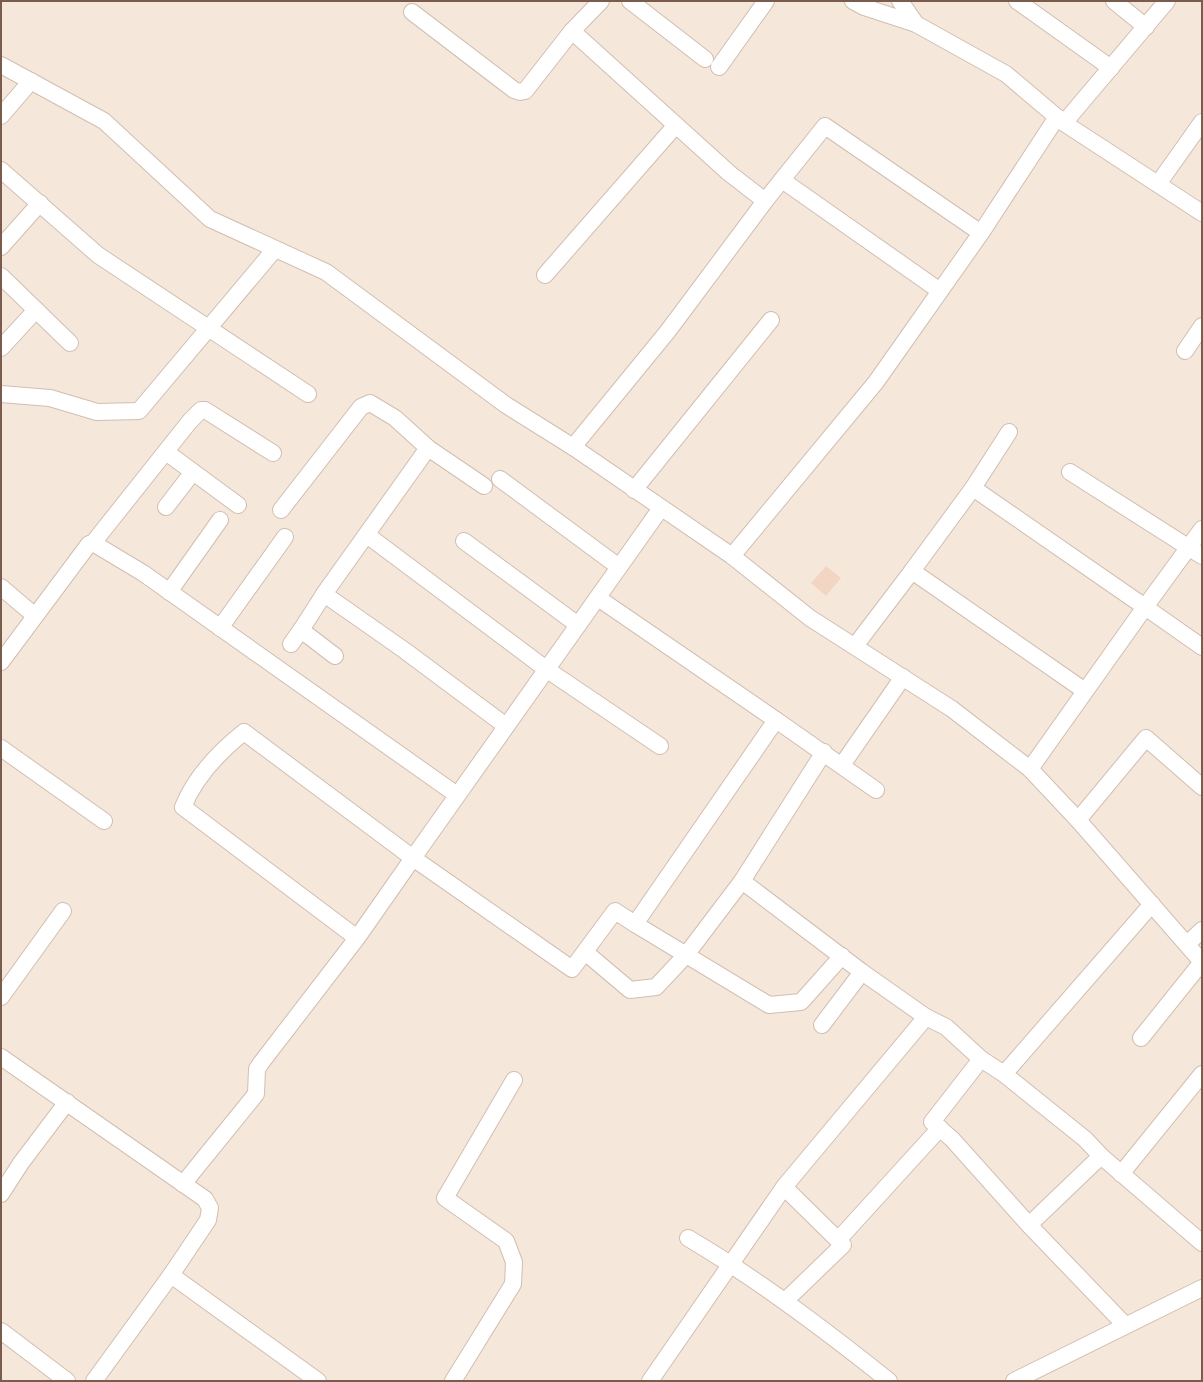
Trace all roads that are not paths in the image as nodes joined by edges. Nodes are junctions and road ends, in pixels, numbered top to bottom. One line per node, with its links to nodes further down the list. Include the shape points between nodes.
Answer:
1 (601, 1): 12 (street)
2 (630, 1): 3 (street, via 712,63)
3 (766, 1)
4 (853, 1): 10 (street)
5 (900, 1): 10 (street)
6 (1017, 1): 14 (street)
7 (1114, 1): 11 (street)
8 (1167, 1): 11 (street)
9 (412, 12): 12 (street, via 520,92 525,91)
10 (916, 24): 17 (street, via 1006,74)
11 (1146, 27): 14 (street)
12 (572, 31): 19 (street)
13 (1, 65): 15 (street)
14 (1111, 68): 17 (street)
15 (31, 81): 16 (street); 28 (street, via 104,121 210,219)
16 (1, 116)
17 (1061, 120): 22 (street); 26 (street)
18 (1202, 122): 22 (street)
19 (676, 125): 23 (street, via 729,173); 29 (street)
20 (1, 170): 24 (street)
21 (782, 180): 23 (street); 26 (street, via 825,126); 31 (street)
22 (1158, 184): 25 (street)
23 (765, 201): 42 (street, via 668,331)
24 (40, 203): 27 (street); 35 (street, via 98,255)
25 (1202, 213)
26 (981, 233): 31 (street)
27 (1, 247)
28 (275, 249): 35 (street); 42 (street, via 326,272 506,405)
29 (545, 275)
30 (1, 276): 32 (street)
31 (940, 291): 63 (street, via 876,382)
32 (36, 310): 36 (street); 37 (street)
33 (771, 320): 51 (street)
34 (1202, 326): 38 (street)
35 (209, 328): 39 (street, via 139,411 97,412 50,398); 40 (street)
36 (70, 343)
37 (1, 348)
38 (1185, 351)
39 (1, 394)
40 (308, 394)
41 (1008, 432): 50 (street)
42 (573, 447): 51 (street)
43 (428, 448): 49 (street); 55 (street, via 395,418 370,403 365,404); 58 (street)
44 (166, 452): 45 (street, via 190,421 201,410 205,410); 46 (street); 61 (street)
45 (273, 453)
46 (193, 472): 52 (street); 53 (street)
47 (1070, 472): 62 (street)
48 (500, 479): 64 (street)
49 (484, 486)
50 (973, 488): 65 (street); 70 (street)
51 (634, 490): 54 (street)
52 (238, 505)
53 (166, 507)
54 (661, 508): 63 (street); 64 (street)
55 (281, 510)
56 (220, 520): 67 (street)
57 (1202, 529): 62 (street)
58 (367, 535): 68 (street); 80 (street)
59 (285, 537): 73 (street)
60 (464, 541): 72 (street)
61 (93, 542): 67 (street); 71 (street)
62 (1196, 551): 70 (street)
63 (732, 556): 76 (street, via 810,618)
64 (619, 567): 69 (street)
65 (912, 571): 76 (street); 82 (street)
66 (1, 587): 71 (street)
67 (169, 592): 73 (street)
68 (324, 594): 74 (street); 84 (street)
69 (598, 598): 72 (street); 83 (street)
70 (1145, 607): 77 (street); 82 (street)
71 (34, 616): 79 (street)
72 (578, 625): 80 (street)
73 (220, 628): 92 (street)
74 (301, 630): 75 (street); 78 (street)
75 (291, 644)
76 (855, 646): 81 (street)
77 (1202, 646)
78 (335, 656)
79 (1, 662)
80 (546, 669): 84 (street); 85 (street)
81 (903, 677): 88 (street); 89 (street, via 952,709)
82 (1085, 691): 89 (street)
83 (776, 720): 87 (street); 99 (street)
84 (506, 726): 92 (street)
85 (660, 746)
86 (1, 748): 94 (street)
87 (824, 752): 88 (street); 96 (street)
88 (842, 765): 91 (street)
89 (1030, 769): 93 (street)
90 (1202, 787): 93 (street, via 1146,738)
91 (876, 790)
92 (457, 795): 95 (street)
93 (1078, 820): 97 (street)
94 (104, 821)
95 (413, 858): 101 (street); 101 (street, via 244,732 224,748 189,791 183,807); 103 (street, via 572,969)
96 (742, 881): 104 (street); 105 (street)
97 (1152, 904): 102 (street); 114 (street)
98 (63, 910): 108 (street)
99 (635, 924): 103 (street, via 615,912); 104 (street)
100 (1202, 930): 102 (street)
101 (357, 938): 121 (street, via 257,1069 256,1094)
102 (1187, 944): 106 (street)
103 (585, 952): 104 (street, via 630,990 656,987)
104 (686, 955): 105 (street, via 769,1005 801,1002)
105 (842, 956): 107 (street)
106 (1202, 962): 111 (street)
107 (862, 972): 109 (street); 110 (street)
108 (1, 997)
109 (926, 1017): 113 (street, via 946,1027); 122 (street)
110 (822, 1025)
111 (1141, 1038)
112 (1, 1057): 117 (street)
113 (981, 1059): 114 (street); 118 (street, via 932,1122)
114 (1004, 1074): 119 (street)
115 (1202, 1074): 120 (street)
116 (514, 1080): 137 (street, via 445,1198 506,1241 514,1262 513,1284)
117 (67, 1102): 121 (street); 123 (street)
118 (940, 1128): 124 (street, via 986,1175); 126 (street)
119 (1101, 1156): 120 (street); 124 (street)
120 (1122, 1174): 127 (street)
121 (183, 1184): 129 (street, via 205,1199 210,1208 208,1220)
122 (784, 1187): 126 (street); 128 (street)
123 (1, 1194)
124 (1029, 1225): 132 (street)
125 (688, 1238): 128 (street)
126 (838, 1240): 131 (street, via 844,1245)
127 (1202, 1243)
128 (731, 1264): 131 (street); 138 (street)
129 (170, 1275): 135 (street); 136 (street)
130 (1202, 1288): 132 (street)
131 (785, 1301): 139 (street)
132 (1125, 1325): 140 (street)
133 (3, 1336): 134 (street)
134 (67, 1381)
135 (94, 1381)
136 (318, 1381)
137 (453, 1381)
138 (650, 1381)
139 (889, 1381)
140 (1014, 1381)

